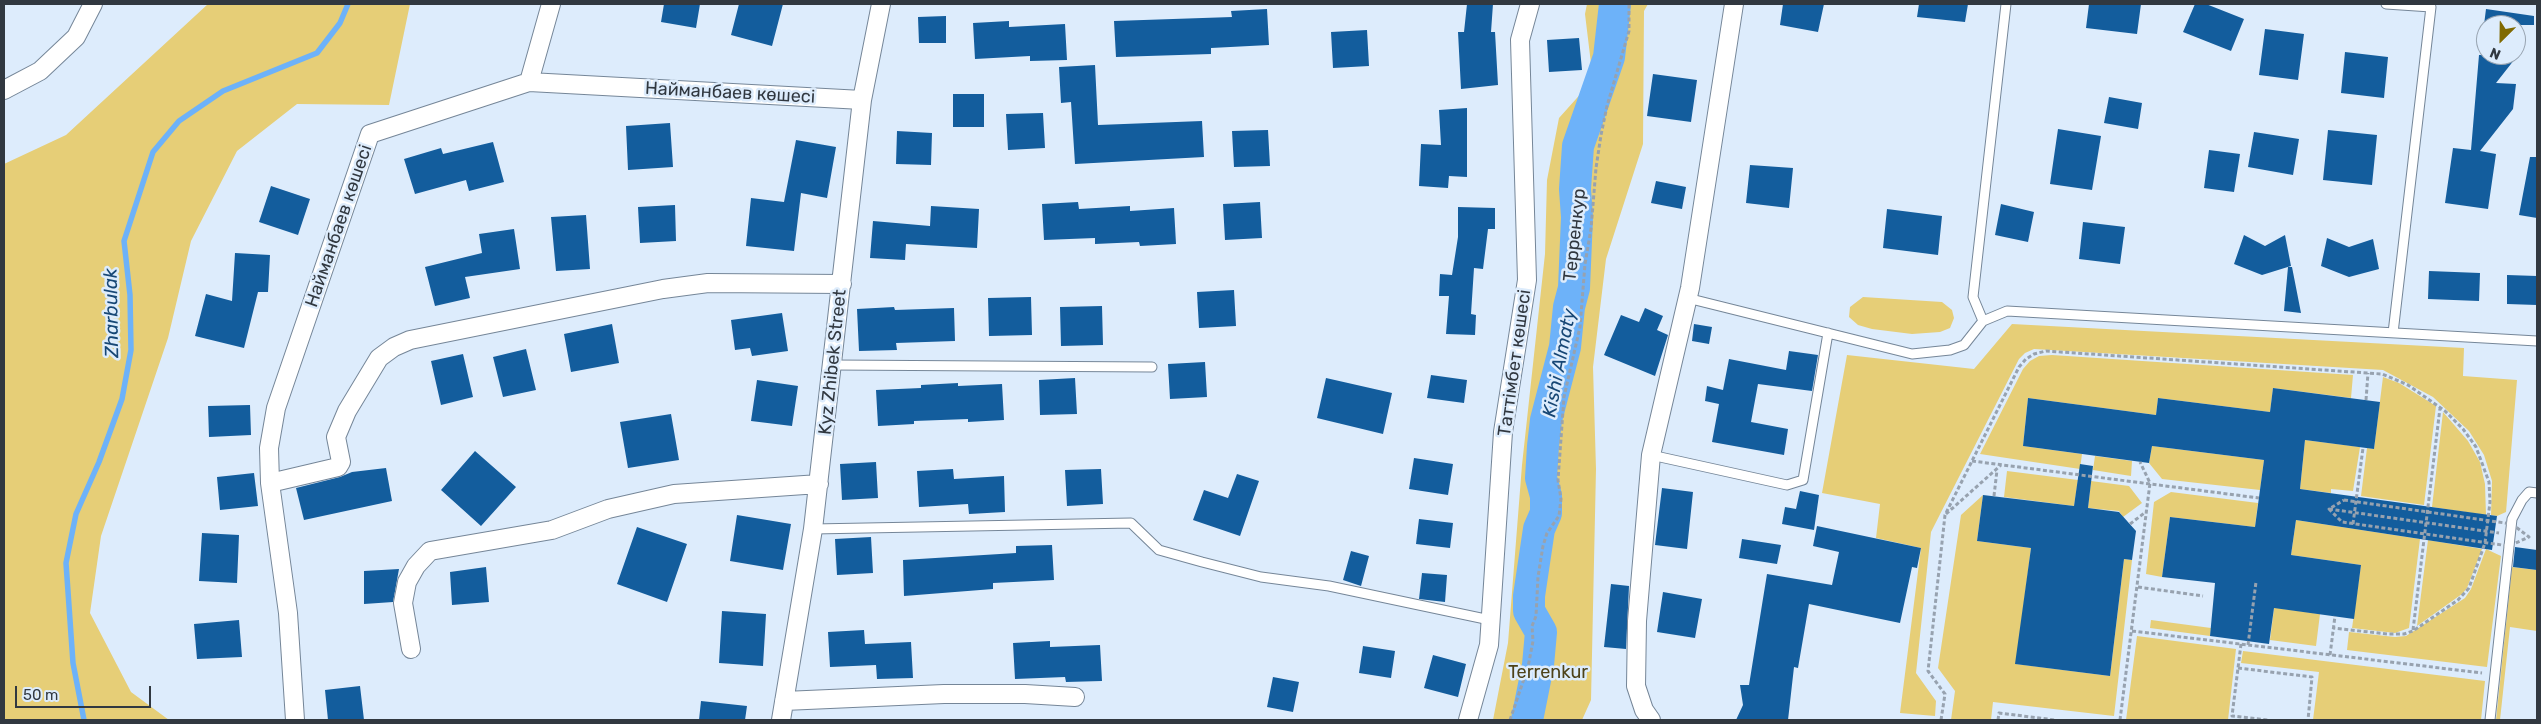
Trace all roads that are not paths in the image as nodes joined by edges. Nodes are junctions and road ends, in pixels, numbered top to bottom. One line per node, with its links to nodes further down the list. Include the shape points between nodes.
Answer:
1 (93, 4): 9 (street, via 76,37 40,71)
2 (551, 4): 8 (street)
3 (881, 4): 10 (street, Kyz Zhibek Street)
4 (1530, 4): 24 (street, Таттімбет көшесі, via 1520,40 1527,280 1503,432)
5 (1734, 4): 12 (street)
6 (2006, 4): 13 (lane, via 1973,297)
7 (2386, 4): 15 (lane, via 2431,7)
8 (529, 82): 10 (street, Найманбаев көшесі); 20 (street, Найманбаев көшесі, via 370,134 276,408 269,448)
9 (4, 90)
10 (862, 100): 11 (street, Kyz Zhibek Street)
11 (842, 284): 17 (street, Kyz Zhibek Street); 20 (street, via 708,283 663,289 410,340 379,358 347,411 336,437 341,462 338,467)
12 (1687, 298): 14 (lane); 19 (street)
13 (1983, 321): 14 (lane, via 1964,345 1950,350 1912,354); 15 (lane, via 2007,311)
14 (1828, 333): 19 (lane, via 1802,480 1787,485)
15 (2393, 333): 16 (lane)
16 (2537, 341)
17 (833, 365): 18 (lane); 21 (street, Kyz Zhibek Street)
18 (1152, 367)
19 (1651, 455): 31 (street, via 1637,621 1636,686)
20 (270, 483): 28 (street, Найманбаев көшесі, via 288,613)
21 (819, 484): 23 (street, Kyz Zhibek Street); 25 (street, via 674,494 608,509 552,530 430,551 407,582 403,603)
22 (2537, 493): 32 (lane, via 2529,492 2522,500 2512,524)
23 (813, 529): 24 (lane, via 1131,524 1160,550 1261,578 1329,586); 27 (street, Kyz Zhibek Street)
24 (1490, 620): 30 (street, Таттімбет көшесі, via 1489,645)
25 (411, 648)
26 (1075, 697): 27 (street, via 953,694)
27 (784, 701): 29 (street, Kyz Zhibek Street)
28 (296, 720)
29 (781, 720)
30 (1468, 720)
31 (1651, 720)
32 (2490, 720)

